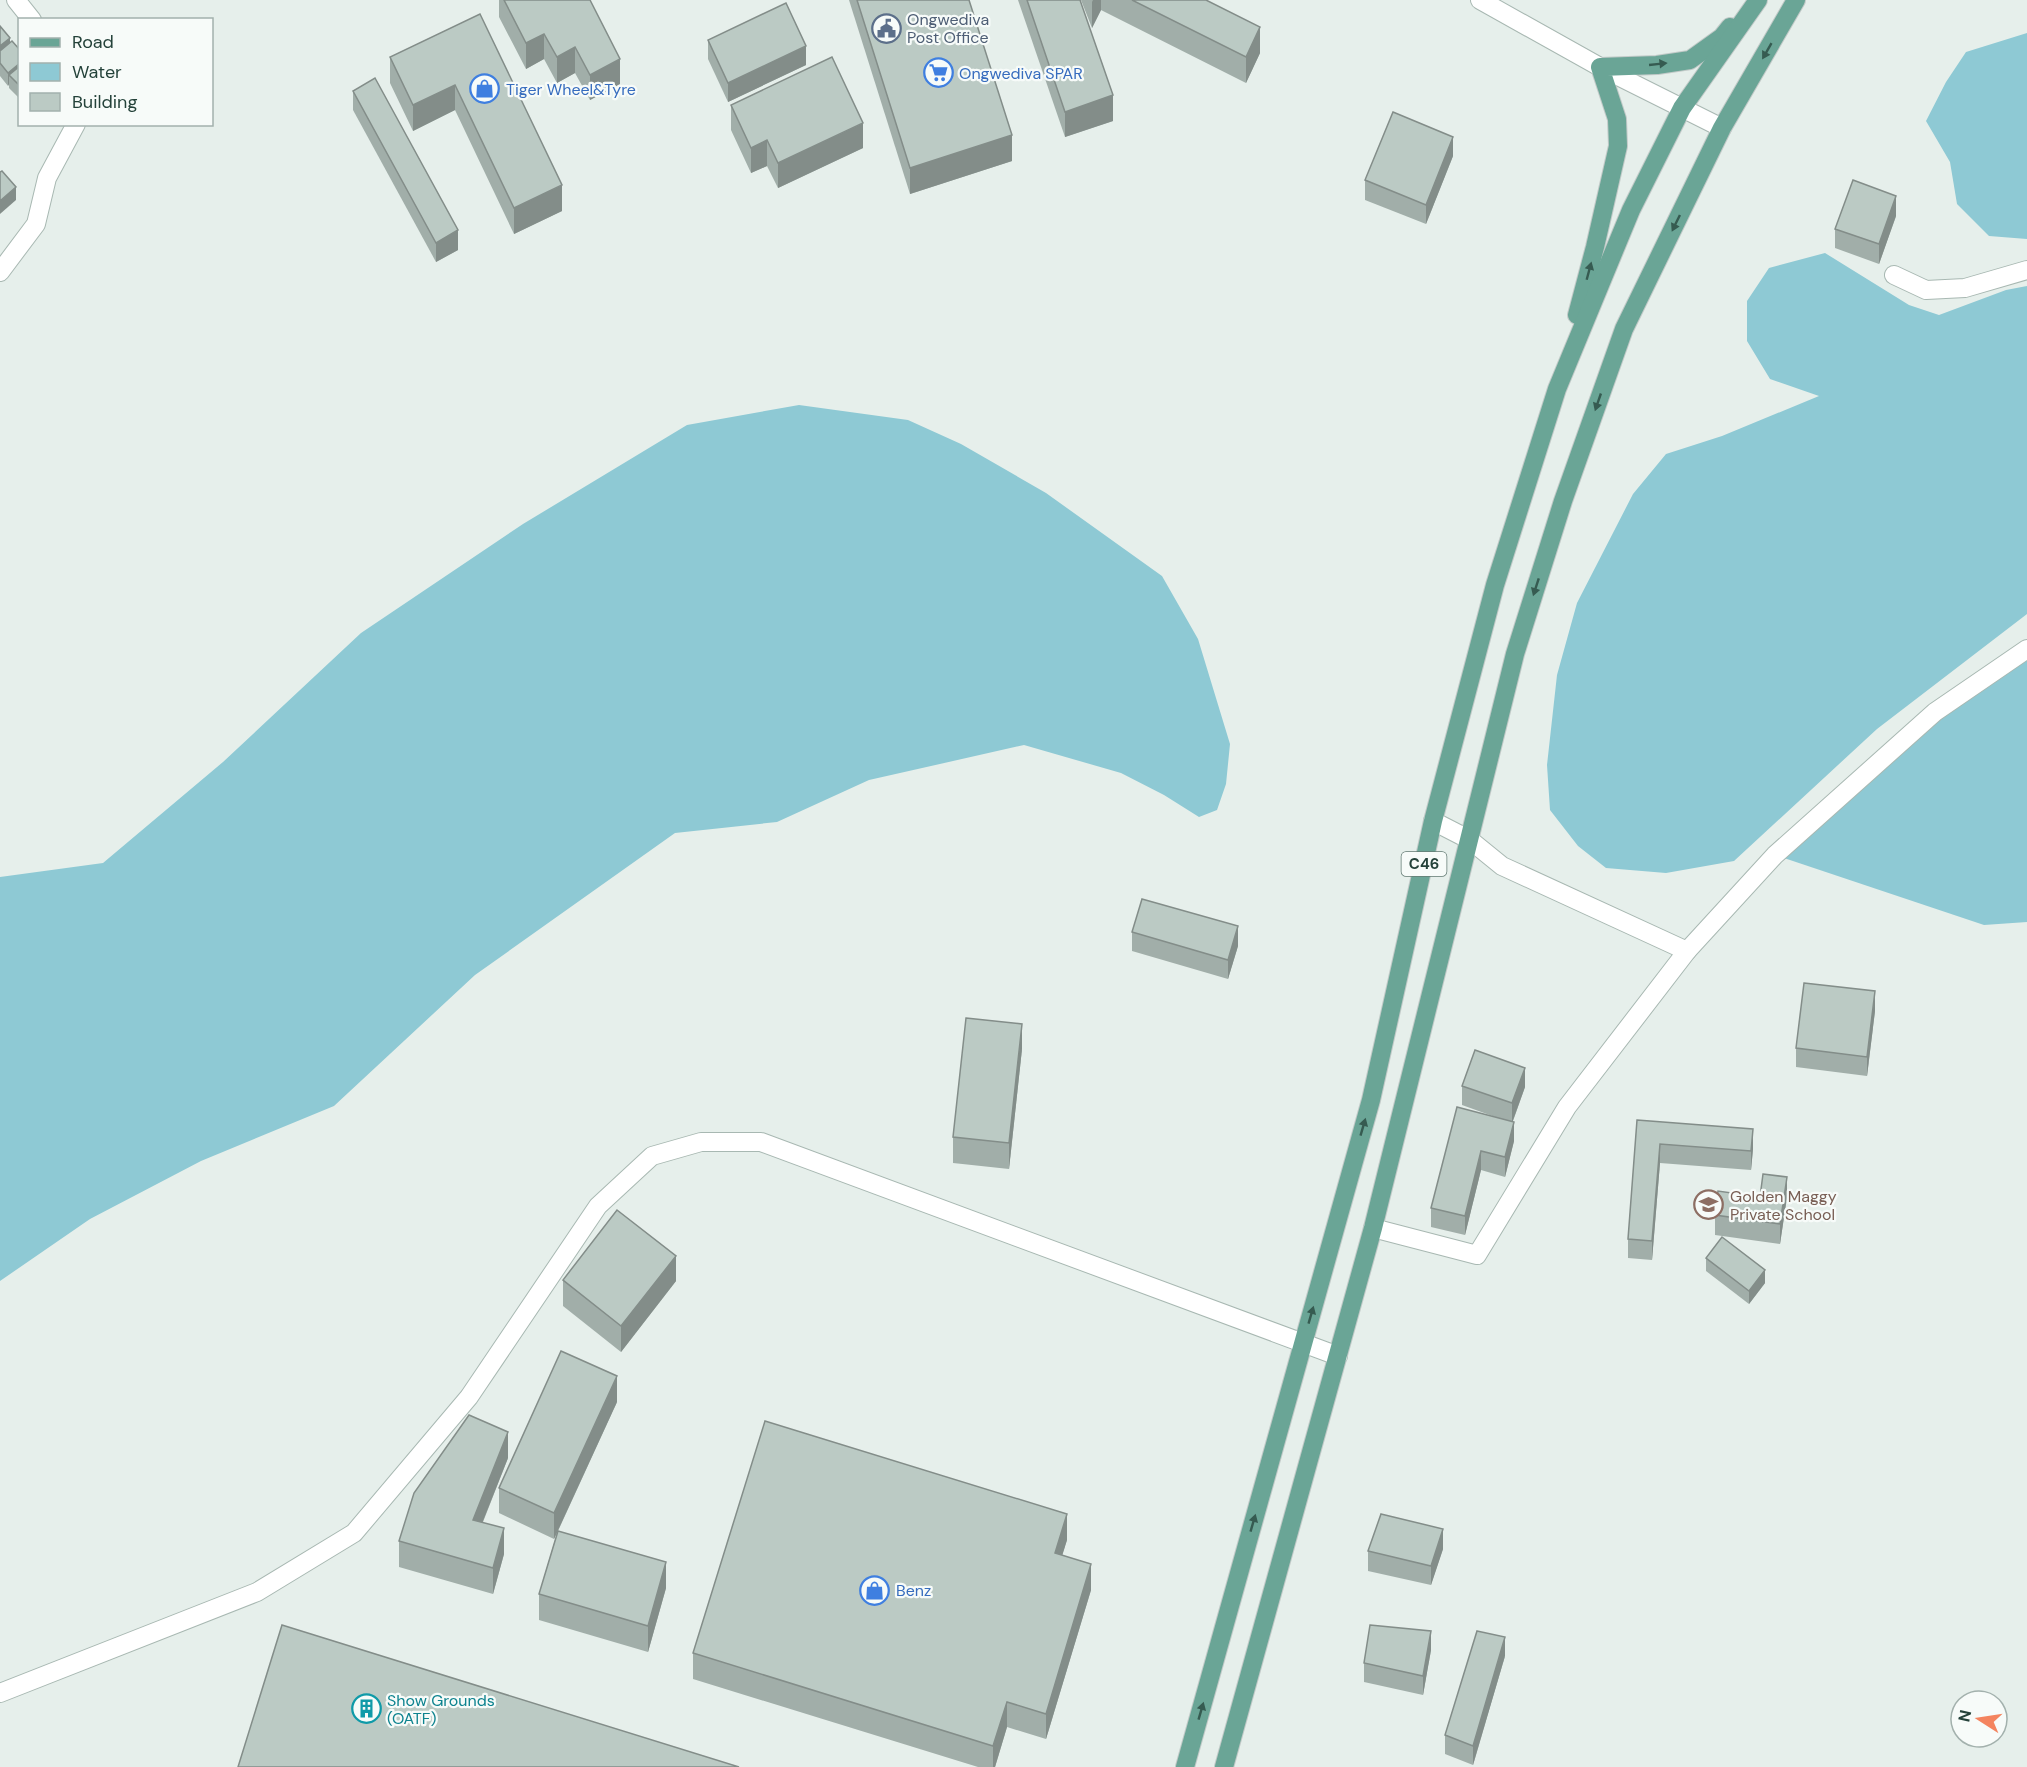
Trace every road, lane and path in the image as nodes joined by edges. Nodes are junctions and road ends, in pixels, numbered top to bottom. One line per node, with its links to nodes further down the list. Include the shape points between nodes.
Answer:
1 (16, 0): 6 (street)
2 (1480, 0): 7 (street)
3 (1752, 0): 7 (main road, one-way to 3, via 1690,60 1722,37)
4 (1758, 0): 8 (main road, C46)
5 (1796, 0): 10 (main road, C46, one-way to 10)
6 (30, 18)
7 (1600, 67): 8 (street); 14 (main road, one-way to 7, via 1618,146 1617,119)
8 (1682, 108): 10 (street); 14 (main road, C46, via 1630,210)
9 (75, 126): 12 (street, via 46,178 36,224)
10 (1722, 128): 17 (main road, C46, one-way to 17, via 1624,329 1563,501 1515,654)
11 (2027, 270): 13 (street, via 1965,288 1926,290)
12 (0, 272)
13 (1894, 275)
14 (1557, 389): 16 (main road, C46, via 1495,585)
15 (2027, 649): 18 (street, via 1935,712 1775,855)
16 (1433, 821): 17 (street); 20 (main road, C46, one-way to 16, via 1371,1100)
17 (1470, 840): 18 (street, via 1502,866); 19 (main road, C46)
18 (1687, 951): 19 (street, via 1567,1107 1477,1255)
19 (1373, 1228): 21 (main road, C46)
20 (1303, 1343): 21 (street); 22 (street, via 761,1142 701,1142 652,1156 598,1206 470,1397 354,1533 257,1592); 23 (main road, C46, one-way to 20)
21 (1338, 1356): 24 (main road, C46)
22 (0, 1693)
23 (1185, 1767)
24 (1224, 1767)

